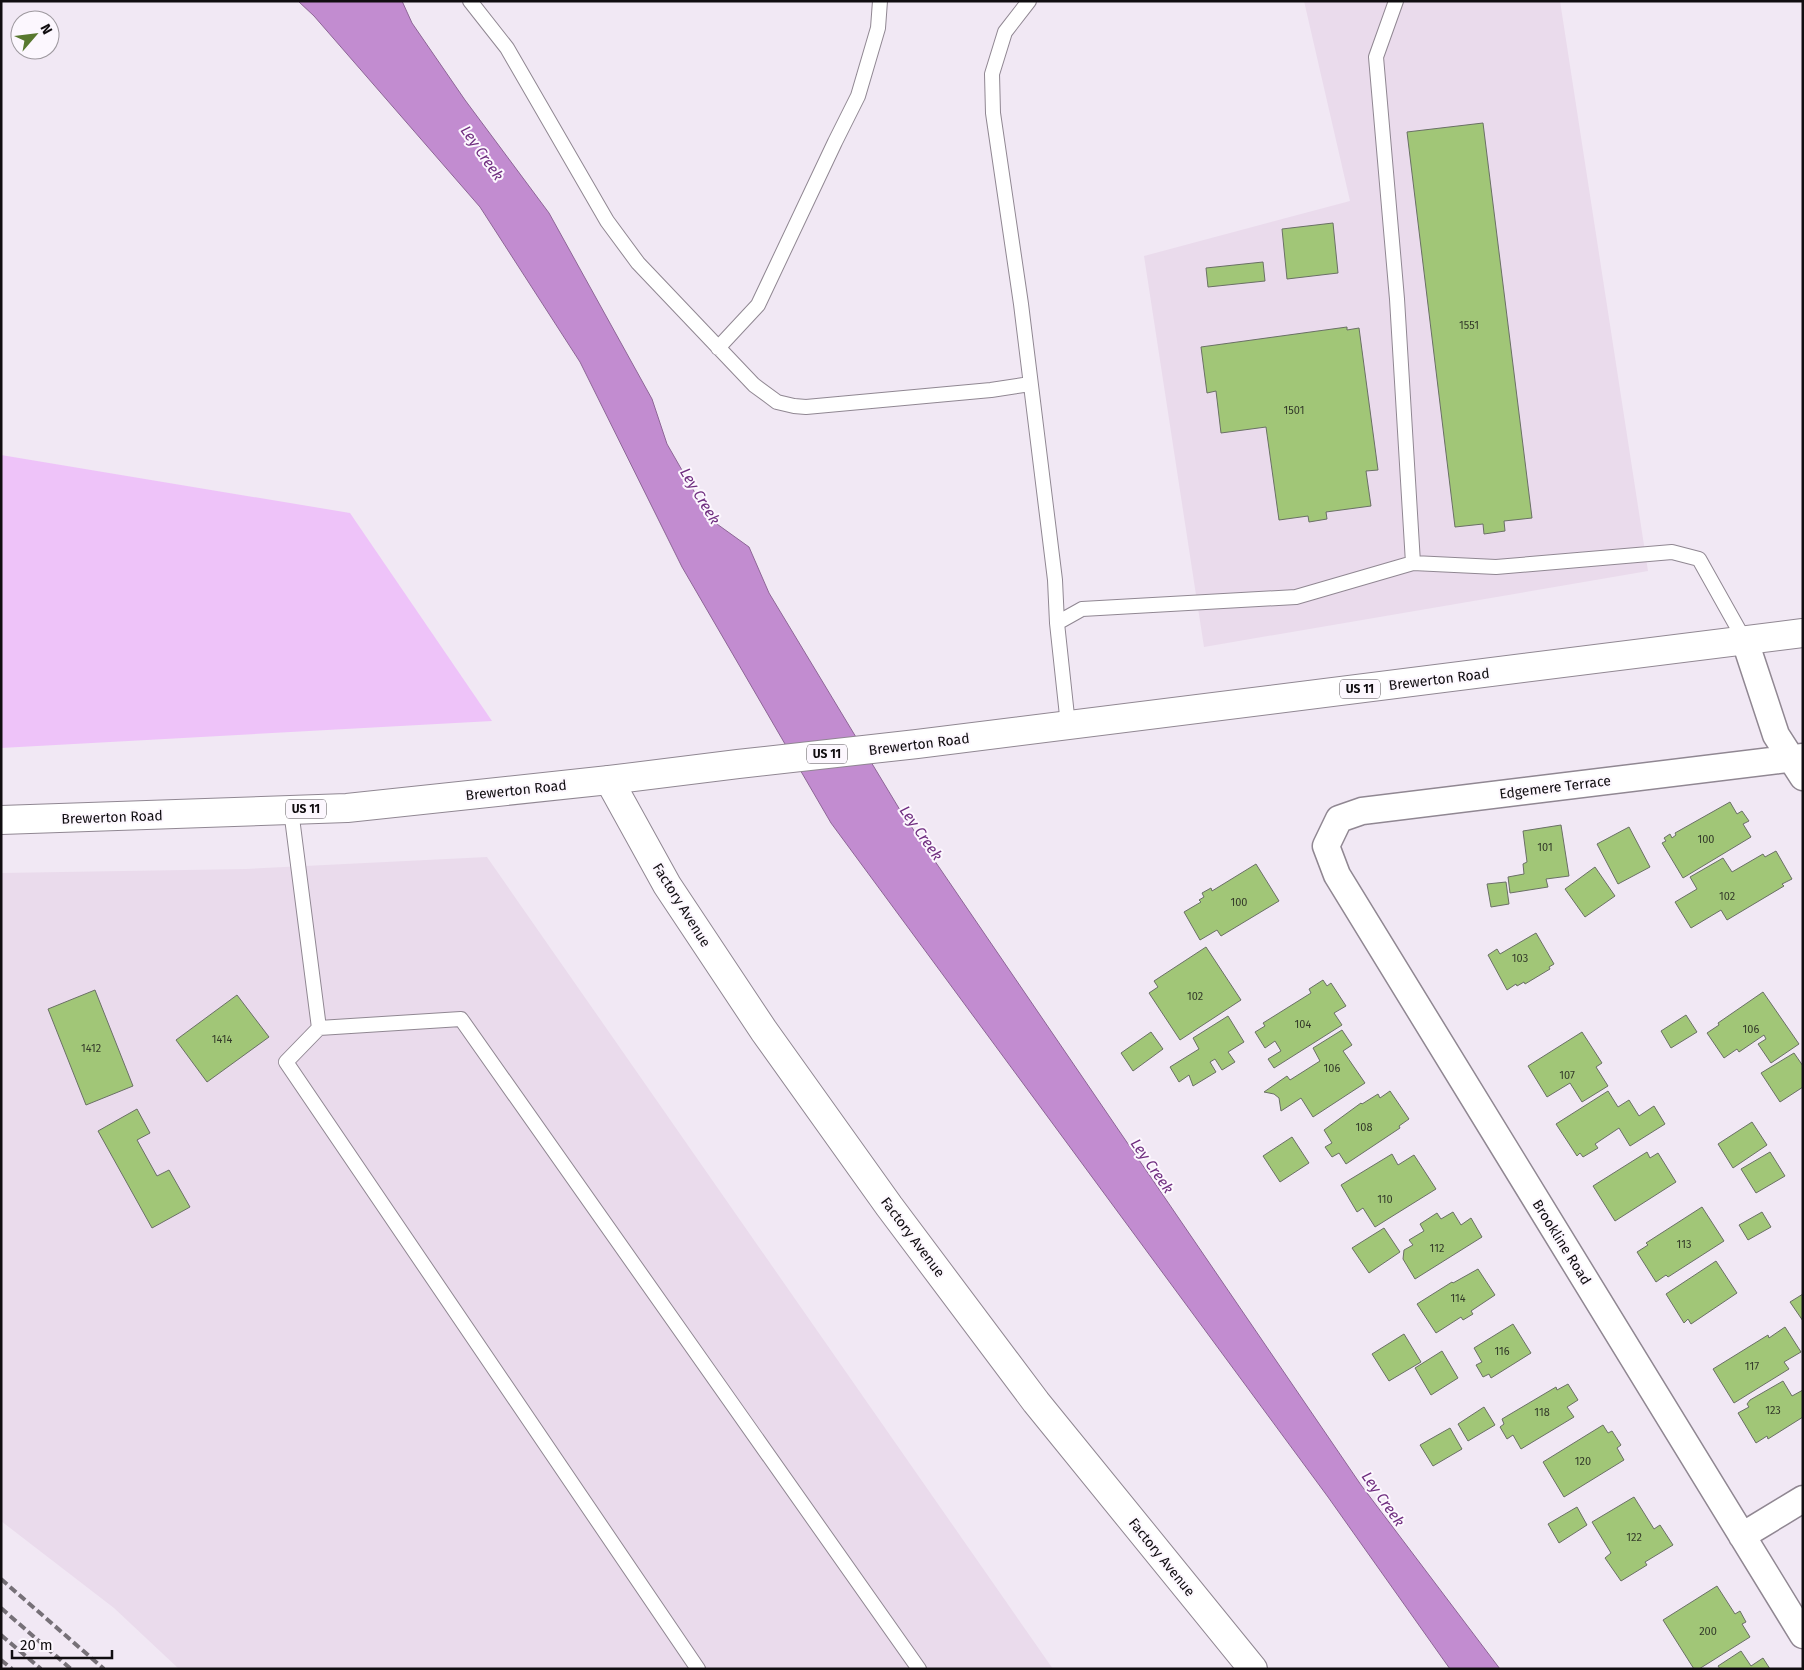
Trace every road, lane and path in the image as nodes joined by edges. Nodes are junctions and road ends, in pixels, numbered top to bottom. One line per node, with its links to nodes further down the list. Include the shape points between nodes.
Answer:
1 (470, 1): 5 (lane, via 507,48 607,221 638,263)
2 (880, 1): 5 (lane, via 878,28 858,96 758,305)
3 (1029, 1): 6 (lane, via 1005,32 992,74 993,113)
4 (1396, 1): 7 (lane, via 1376,57 1396,299)
5 (718, 348): 6 (lane, via 754,385 777,402 794,406)
6 (1030, 384): 8 (lane)
7 (1412, 563): 8 (lane, via 1296,597 1082,609); 10 (lane, via 1496,567 1672,552 1699,559)
8 (1057, 623): 11 (lane)
9 (1803, 633): 10 (main road, Brewerton Road / US 11)
10 (1745, 641): 11 (main road, Brewerton Road / US 11); 12 (street, via 1776,735)
11 (1068, 725): 13 (main road, Brewerton Road / US 11)
12 (1799, 765): 16 (street, Edgemere Terrace, via 1362,810 1339,819)
13 (609, 780): 14 (main road, Brewerton Road / US 11, via 347,808); 23 (main road, Factory Avenue, via 667,885 764,1031 889,1206 1036,1402)
14 (291, 810): 15 (main road, Brewerton Road / US 11); 17 (lane)
15 (1, 820)
16 (1326, 846): 19 (street, Brookline Road, via 1337,875)
17 (319, 1028): 21 (lane, via 286,1062); 22 (lane, via 461,1019)
18 (1803, 1498): 19 (street)
19 (1742, 1536): 20 (street, Brookline Road)
20 (1803, 1635)
21 (698, 1669)
22 (918, 1669)
23 (1253, 1669)

